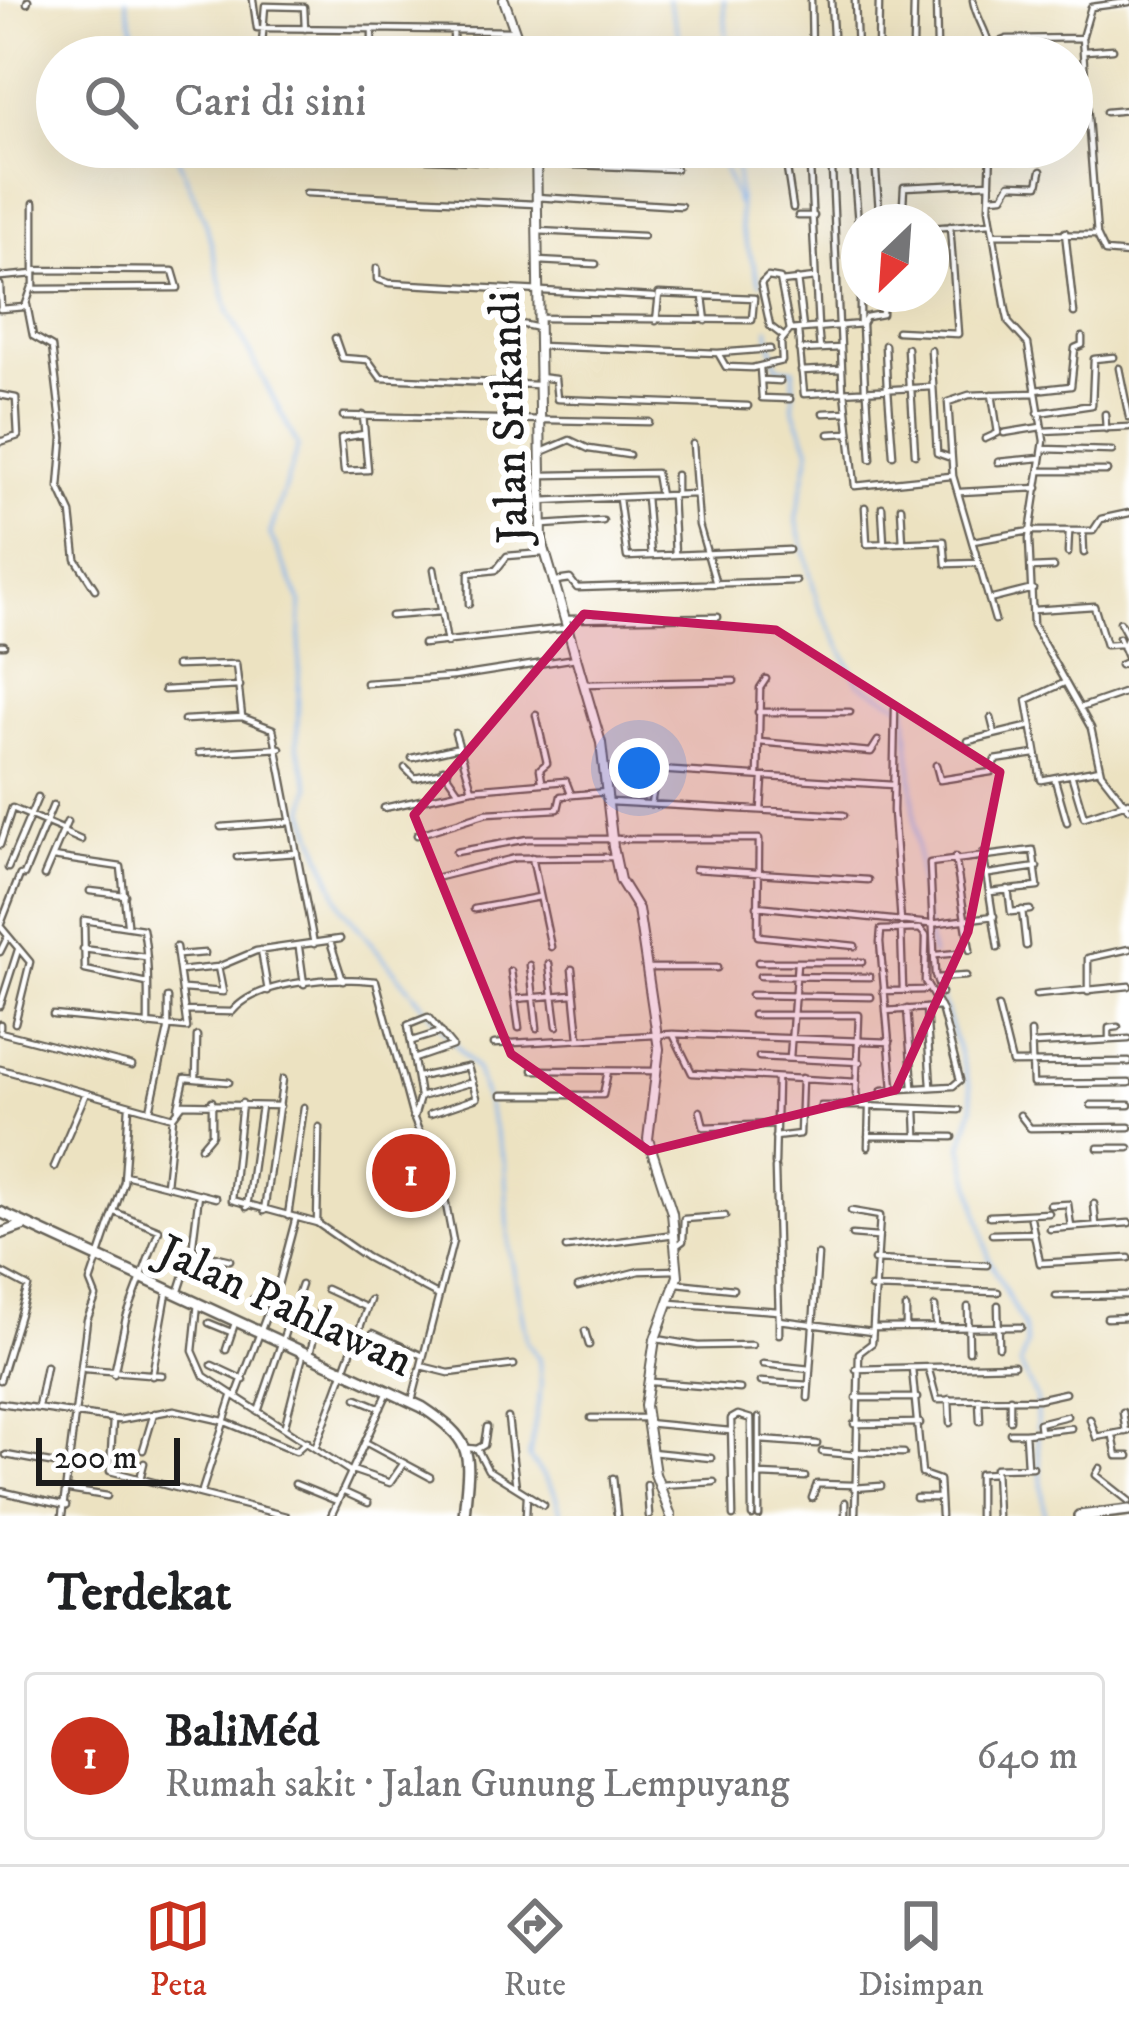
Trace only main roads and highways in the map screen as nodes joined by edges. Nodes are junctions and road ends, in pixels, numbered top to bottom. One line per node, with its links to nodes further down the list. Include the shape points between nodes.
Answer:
1 (1, 1212): 2 (main road, Jalan Pahlawan)
2 (31, 1226): 3 (main road); 6 (main road, Jalan Pahlawan, via 412,1401 472,1448)
3 (0, 1234)
4 (1129, 1505): 5 (main road)
5 (1114, 1514): 7 (main road)
6 (464, 1516)
7 (1079, 1516)

